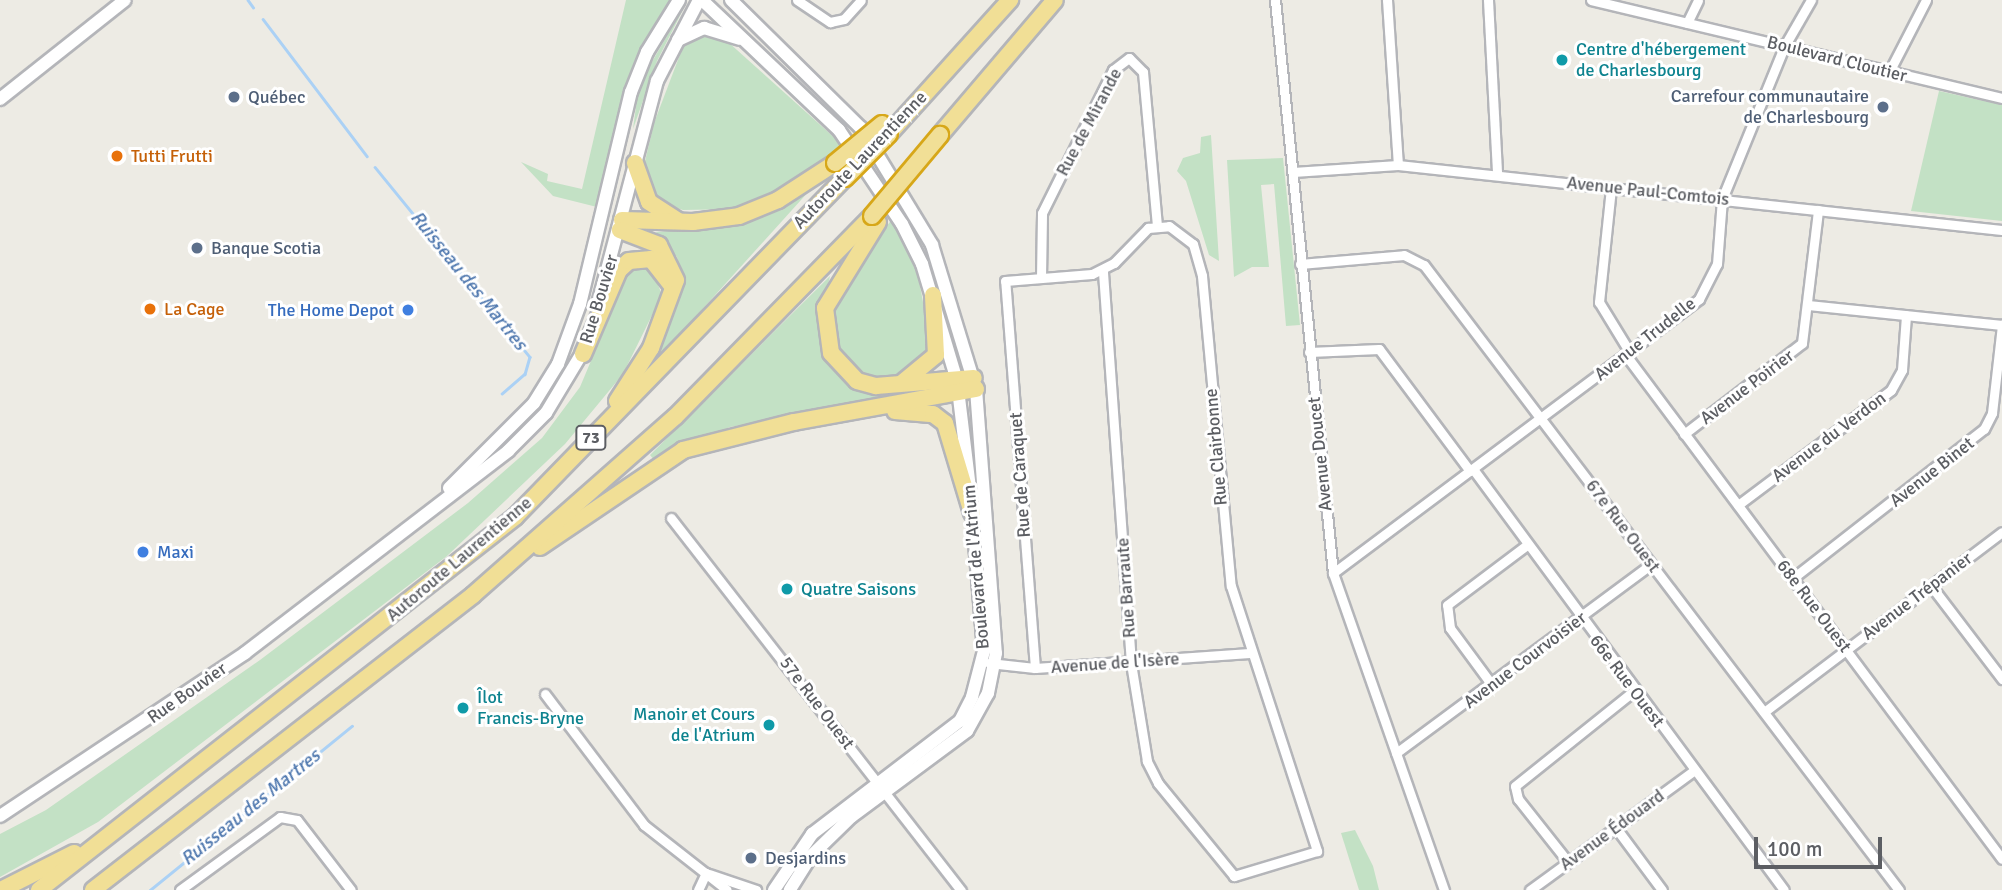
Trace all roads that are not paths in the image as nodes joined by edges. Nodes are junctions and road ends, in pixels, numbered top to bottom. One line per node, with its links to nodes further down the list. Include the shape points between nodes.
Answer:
1 (125, 0): 22 (street)
2 (679, 0): 32 (street, Rue Bouvier, via 639,71)
3 (701, 0): 17 (street, Rue Bouvier); 18 (street, Boulevard de l'Atrium)
4 (732, 0): 48 (street, Boulevard de l'Atrium, via 861,128 911,205 948,285)
5 (797, 0): 6 (street, via 830,22 844,19)
6 (861, 0)
7 (1010, 0): 23 (highway, Autoroute Laurentienne / 73)
8 (1055, 0): 31 (highway, Autoroute Laurentienne / 73, bridge)
9 (1275, 0): 26 (street, Avenue Doucet)
10 (1387, 0): 25 (street)
11 (1488, 0): 27 (street)
12 (1591, 0): 16 (street, Boulevard Cloutier)
13 (1698, 0): 16 (street)
14 (1811, 0): 19 (street, Avenue Trudelle)
15 (1926, 0): 20 (street)
16 (1687, 23): 19 (street, Boulevard Cloutier)
17 (674, 42): 18 (street, via 705,28); 24 (street, Rue Bouvier)
18 (746, 42): 41 (street, Boulevard de l'Atrium, via 839,130 872,174)
19 (1785, 45): 20 (street, Boulevard Cloutier); 29 (street, Avenue Trudelle)
20 (1888, 72): 21 (street, Boulevard Cloutier)
21 (2002, 98)
22 (0, 99)
23 (886, 129): 33 (highway, bridge, via 778,200 739,216); 52 (highway, Autoroute Laurentienne / 73, bridge, via 845,178)
24 (635, 163): 33 (highway, via 649,202); 34 (street, Rue Bouvier)
25 (1398, 164): 26 (street, Avenue Paul-Comtois); 27 (street, Avenue Paul-Comtois)
26 (1293, 172): 37 (street, Avenue Doucet)
27 (1497, 174): 28 (street, Avenue Paul-Comtois)
28 (1611, 188): 29 (street, Avenue Paul-Comtois); 46 (street, 68e Rue Ouest, via 1599,302)
29 (1722, 199): 30 (street, Avenue Paul-Comtois); 46 (street, Avenue Trudelle, via 1710,285)
30 (1818, 210): 36 (street, Avenue Paul-Comtois); 42 (street, Avenue Poirier)
31 (875, 219): 49 (highway, via 836,281 825,308 824,334 836,361 857,380); 65 (highway, Autoroute Laurentienne / 73, via 675,417)
32 (601, 221): 34 (street); 59 (street, Rue Bouvier, via 571,335 534,402)
33 (681, 222): 34 (highway)
34 (621, 225): 40 (highway, via 659,245 674,270); 47 (street, Rue Bouvier)
35 (1157, 225): 38 (street); 39 (street, Rue de Mirande, via 1143,72 1129,58 1113,70 1042,213); 68 (street, Rue Clairbonne, via 1182,232 1199,257 1226,556)
36 (2002, 230)
37 (1300, 264): 45 (street, Avenue Doucet); 51 (street, 67e Rue Ouest, via 1404,255 1418,259)
38 (1103, 270): 39 (street); 70 (street, Rue Barraute)
39 (1041, 278): 71 (street, Rue de Caraquet, via 1005,281)
40 (674, 294): 47 (highway, via 659,264 629,261 619,270); 52 (highway, via 651,348)
41 (933, 295): 48 (street, Boulevard de l'Atrium); 49 (highway, via 936,355 921,373)
42 (1808, 305): 43 (street); 53 (street, Avenue Poirier, via 1797,350)
43 (1906, 315): 44 (street); 55 (street, Avenue du Verdon, via 1902,370 1891,390)
44 (2002, 325): 63 (street, Avenue Binet, via 1992,413 1984,429)
45 (1309, 352): 54 (street, 66e Rue Ouest, via 1379,349); 62 (street, Avenue Doucet)
46 (1627, 353): 51 (street, Avenue Trudelle); 53 (street, 68e Rue Ouest)
47 (583, 354): 59 (street, Rue Bouvier, via 546,413)
48 (967, 385): 49 (highway); 50 (highway); 56 (street, Boulevard de l'Atrium); 69 (street, Boulevard de l'Atrium)
49 (896, 387)
50 (851, 412): 56 (highway, via 911,411 945,423); 65 (highway, via 683,450)
51 (1542, 417): 54 (street, Avenue Trudelle); 61 (street, 67e Rue Ouest)
52 (600, 429): 83 (highway, Autoroute Laurentienne / 73, via 515,517)
53 (1684, 434): 55 (street, 68e Rue Ouest)
54 (1471, 470): 60 (street, 66e Rue Ouest); 62 (street, Avenue Trudelle)
55 (1738, 505): 63 (street, 68e Rue Ouest)
56 (972, 513): 69 (street, Boulevard de l'Atrium)
57 (671, 518): 79 (street, 57e Rue Ouest)
58 (2002, 532): 64 (street, Avenue Trépanier)
59 (401, 535): 81 (street, Rue Bouvier, via 245,653)
60 (1527, 545): 66 (street, 66e Rue Ouest); 73 (street, via 1447,606 1450,628)
61 (1651, 564): 66 (street, Avenue Courvoisier); 76 (street, 67e Rue Ouest)
62 (1333, 573): 77 (street, Avenue Doucet)
63 (1793, 578): 67 (street, 68e Rue Ouest)
64 (1931, 587): 67 (street, Avenue Trépanier); 72 (street)
65 (473, 595): 90 (highway, Autoroute Laurentienne / 73)
66 (1580, 618): 73 (street, Avenue Courvoisier); 74 (street, 66e Rue Ouest)
67 (1847, 648): 76 (street, Avenue Trépanier); 84 (street, 68e Rue Ouest)
68 (1249, 653): 70 (street, Avenue de l'Isère); 87 (street, Rue Clairbonne, via 1317,851)
69 (988, 663): 71 (street, Avenue de l'Isère); 79 (street, Boulevard de l'Atrium, via 960,721); 80 (street, Boulevard de l'Atrium, via 988,693 967,731)
70 (1131, 663): 71 (street, Avenue de l'Isère); 87 (street, Rue Barraute, via 1139,732 1158,783)
71 (1035, 668)
72 (2002, 680)
73 (1492, 685): 77 (street, Avenue Courvoisier)
74 (1635, 690): 78 (street, 66e Rue Ouest); 85 (street, via 1515,786 1518,799)
75 (545, 694): 86 (street, via 644,825)
76 (1764, 712): 103 (street, 67e Rue Ouest)
77 (1396, 753): 99 (street, Avenue Doucet)
78 (1693, 771): 82 (street, Avenue Édouard); 102 (street, 66e Rue Ouest)
79 (875, 781): 80 (street, 57e Rue Ouest); 96 (street, Boulevard de l'Atrium, via 812,834)
80 (884, 791): 97 (street, Boulevard de l'Atrium, via 824,842); 98 (street, 57e Rue Ouest)
81 (0, 816)
82 (1616, 828): 85 (street, Avenue Édouard); 101 (street)
83 (108, 836): 88 (highway); 89 (highway, Autoroute Laurentienne)
84 (2002, 859)
85 (1568, 862): 100 (street, Avenue Édouard)
86 (706, 873): 93 (street); 94 (street); 95 (street)
87 (1234, 877)
88 (1, 890)
89 (38, 890)
90 (93, 890)
91 (180, 890): 92 (street, via 280,817 297,820)
92 (351, 890)
93 (698, 890)
94 (727, 890)
95 (757, 890)
96 (774, 890)
97 (790, 890)
98 (961, 890)
99 (1444, 890)
100 (1530, 890)
101 (1662, 890)
102 (1784, 890)
103 (1899, 890)

